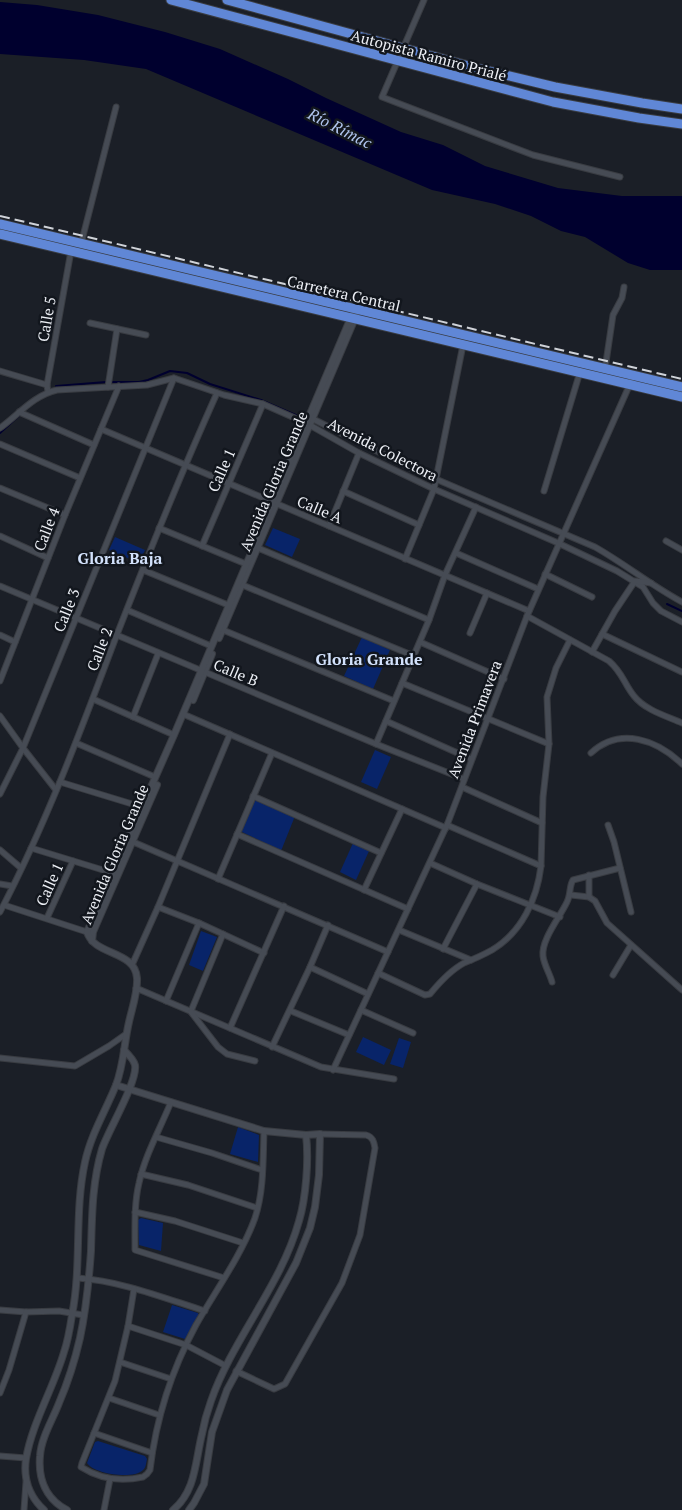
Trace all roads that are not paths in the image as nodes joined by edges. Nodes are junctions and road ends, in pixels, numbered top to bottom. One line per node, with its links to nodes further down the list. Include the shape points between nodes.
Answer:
1 (171, 0): 5 (highway, Autopista Ramiro Prialé)
2 (227, 0): 4 (highway, Autopista Ramiro Prialé)
3 (424, 0): 4 (street)
4 (404, 47): 5 (street); 7 (highway, Autopista Ramiro Prialé, via 555,87)
5 (398, 61): 8 (highway, Autopista Ramiro Prialé, via 553,102); 9 (street, via 382,97 532,156)
6 (116, 107): 12 (street)
7 (682, 109)
8 (682, 124)
9 (620, 176)
10 (0, 224): 12 (highway, Carretera Central)
11 (0, 234): 13 (highway, Carretera Central)
12 (81, 244): 15 (highway, Carretera Central)
13 (71, 251): 15 (highway, Carretera Central); 25 (street, Calle 5)
14 (624, 287): 20 (street, via 613,315)
15 (355, 314): 19 (highway, Carretera Central); 20 (highway, Carretera Central); 34 (street, Avenida Gloria Grande); 37 (street, Avenida Gloria Grande)
16 (90, 324): 17 (street)
17 (117, 329): 18 (street); 27 (street)
18 (146, 334)
19 (463, 345): 22 (highway, Carretera Central); 46 (street)
20 (605, 368): 24 (highway, Carretera Central)
21 (0, 371): 25 (street)
22 (580, 372): 24 (highway, Carretera Central); 51 (street)
23 (174, 378): 26 (street, via 147,386); 30 (street, Avenida Colectora); 42 (street, Calle 3)
24 (631, 380): 28 (highway, Carretera Central); 31 (highway, Carretera Central); 58 (street, Avenida Primavera)
25 (47, 385): 29 (street, Calle 5)
26 (119, 386): 27 (street); 39 (street, Calle 4)
27 (108, 387): 29 (street)
28 (682, 387)
29 (48, 392): 33 (street)
30 (217, 393): 32 (street, Avenida Colectora); 44 (street, Calle 2)
31 (682, 396)
32 (263, 404): 37 (street, Avenida Colectora); 47 (street, Calle 1)
33 (19, 412): 36 (street); 41 (street)
34 (313, 419): 37 (street, Avenida Gloria Grande); 46 (street, Avenida Colectora)
35 (0, 421): 36 (street)
36 (6, 424): 38 (street)
37 (308, 424): 43 (street, Avenida Colectora); 52 (street, Avenida Gloria Grande)
38 (0, 428)
39 (101, 429): 41 (street, Calle 4); 42 (street, Calle A)
40 (0, 444): 45 (street)
41 (94, 445): 45 (street, Calle 4)
42 (146, 448): 44 (street, Calle A); 84 (street, Calle 3)
43 (360, 453): 49 (street, Avenida Colectora); 50 (street)
44 (185, 465): 47 (street, Calle A); 57 (street, Calle 2)
45 (80, 478): 54 (street, Calle 4)
46 (436, 478): 49 (street); 58 (street, Avenida Colectora)
47 (228, 484): 52 (street, Calle A); 62 (street, Calle 1)
48 (0, 488): 54 (street)
49 (434, 490): 53 (street, Avenida Colectora); 55 (street)
50 (343, 491): 55 (street); 56 (street)
51 (544, 491)
52 (275, 503): 56 (street, Calle A); 63 (street, Avenida Gloria Grande); 68 (street, Avenida Gloria Grande)
53 (476, 507): 61 (street, Avenida Colectora); 65 (street)
54 (65, 515): 66 (street, Calle 4)
55 (419, 525): 67 (street)
56 (329, 526): 67 (street, Calle A)
57 (159, 528): 62 (street); 69 (street, Calle 2)
58 (563, 533): 61 (street, Avenida Primavera); 73 (street, Avenida Colectora, via 595,546)
59 (0, 536): 66 (street)
60 (666, 541): 64 (street)
61 (558, 543): 70 (street, Avenida Primavera); 72 (street, Avenida Colectora)
62 (202, 546): 68 (street)
63 (258, 548): 74 (street, Avenida Gloria Grande); 85 (street)
64 (682, 550)
65 (456, 553): 71 (street); 76 (street)
66 (48, 558): 79 (street, Calle 4)
67 (405, 559): 71 (street, Calle A)
68 (246, 564): 74 (street, Avenida Gloria Grande)
69 (143, 570): 81 (street); 82 (street, Calle 2)
70 (545, 574): 76 (street, Avenida Primavera); 78 (street)
71 (446, 575): 77 (street, Calle A); 85 (street)
72 (635, 581): 73 (street); 86 (street, Avenida Colectora, via 661,611); 89 (street)
73 (651, 582): 80 (street, Avenida Colectora)
74 (240, 584): 81 (street, Avenida Gloria Grande); 87 (street, Avenida Gloria Grande); 98 (street)
75 (0, 586): 79 (street, Calle B)
76 (538, 589): 83 (street, Avenida Primavera)
77 (487, 593): 83 (street, Calle A); 88 (street)
78 (592, 597)
79 (33, 600): 84 (street, Calle B); 93 (street, Calle 4)
80 (682, 602)
81 (228, 606): 95 (street, Avenida Gloria Grande)
82 (127, 610): 91 (street, Calle 2); 95 (street)
83 (528, 613): 92 (street, Calle A); 101 (street, Avenida Primavera)
84 (76, 618): 91 (street, Calle B); 117 (street, Calle 3)
85 (429, 620): 94 (street)
86 (682, 622)
87 (223, 630): 99 (street, Avenida Gloria Grande); 105 (street)
88 (470, 633)
89 (602, 634): 96 (street); 100 (street)
90 (0, 635): 93 (street)
91 (117, 636): 97 (street, Calle B); 104 (street, Calle 2)
92 (570, 640): 96 (street, Calle A); 116 (street, via 556,668 547,697)
93 (16, 642): 102 (street, Calle 4)
94 (420, 642): 98 (street); 101 (street)
95 (211, 646): 99 (street, Avenida Gloria Grande)
96 (592, 652): 111 (street, Calle A, via 616,668 639,702)
97 (158, 654): 99 (street, Calle B); 108 (street)
98 (414, 656): 103 (street)
99 (202, 671): 106 (street, Avenida Gloria Grande); 115 (street, Calle B)
100 (682, 672)
101 (504, 679): 109 (street, Avenida Primavera)
102 (0, 682)
103 (402, 683): 105 (street); 109 (street)
104 (93, 700): 108 (street); 114 (street, Calle 2)
105 (394, 701): 110 (street)
106 (185, 714): 112 (street); 113 (street, Avenida Gloria Grande); 135 (street, Avenida Gloria Grande)
107 (0, 716): 117 (street)
108 (133, 718): 113 (street)
109 (488, 719): 116 (street); 120 (street, Avenida Primavera)
110 (386, 721): 115 (street); 120 (street)
111 (682, 723)
112 (230, 734): 118 (street); 140 (street)
113 (174, 735): 122 (street, Avenida Gloria Grande)
114 (76, 744): 122 (street); 124 (street, Calle 2)
115 (376, 744): 123 (street, Calle B)
116 (548, 744): 131 (street)
117 (23, 748): 126 (street); 127 (street, Calle 3)
118 (272, 752): 128 (street); 130 (street)
119 (591, 753): 121 (street, via 600,744 627,738 663,748)
120 (471, 759): 123 (street, Avenida Primavera)
121 (682, 764)
122 (155, 777): 129 (street, Avenida Gloria Grande)
123 (464, 779): 125 (street, Avenida Primavera)
124 (60, 782): 126 (street, Calle 2); 129 (street)
125 (462, 787): 131 (street); 133 (street, Avenida Primavera)
126 (56, 790): 136 (street, Calle 2)
127 (0, 794)
128 (254, 796): 134 (street); 138 (street)
129 (142, 807): 135 (street, Avenida Gloria Grande)
130 (402, 809): 133 (street); 138 (street)
131 (542, 823): 142 (street)
132 (608, 825): 144 (street)
133 (446, 827): 141 (street, Avenida Primavera); 142 (street)
134 (237, 834): 147 (street); 151 (street)
135 (130, 841): 140 (street); 145 (street, Avenida Gloria Grande)
136 (30, 848): 139 (street); 143 (street, Calle 2)
137 (0, 850): 143 (street)
138 (381, 853): 151 (street)
139 (73, 860): 145 (street); 162 (street, Calle 1)
140 (177, 860): 147 (street); 157 (street)
141 (430, 863): 149 (street); 158 (street, Avenida Primavera)
142 (541, 866): 156 (street)
143 (21, 868): 150 (street, Calle 2)
144 (620, 868): 146 (street); 160 (street)
145 (116, 874): 166 (street, Avenida Gloria Grande); 168 (street, Avenida Gloria Grande)
146 (590, 875): 152 (street, via 573,880); 153 (street)
147 (218, 879): 155 (street)
148 (0, 884): 150 (street)
149 (477, 884): 156 (street); 170 (street)
150 (12, 886): 154 (street, Calle 2)
151 (364, 890): 158 (street)
152 (571, 895): 153 (street); 161 (street)
153 (589, 897): 169 (street, via 595,900 608,923)
154 (4, 904): 159 (street, Calle 2); 162 (street)
155 (284, 906): 164 (street); 172 (street)
156 (531, 906): 161 (street); 173 (street, via 503,942)
157 (158, 907): 163 (street); 174 (street)
158 (408, 909): 165 (street, Avenida Primavera)
159 (0, 912)
160 (631, 912)
161 (560, 917): 178 (street, via 544,947 543,956)
162 (47, 918): 166 (street)
163 (199, 923): 167 (street); 182 (street)
164 (328, 925): 171 (street); 175 (street)
165 (399, 930): 170 (street); 171 (street, Avenida Primavera)
166 (87, 932): 168 (street, Avenida Gloria Grande)
167 (224, 934): 172 (street); 184 (street)
168 (92, 941): 174 (street)
169 (631, 944): 177 (street); 180 (street)
170 (443, 949): 173 (street)
171 (388, 952): 176 (street, Avenida Primavera)
172 (264, 953): 186 (street)
173 (471, 961): 176 (street, via 456,968 430,994 425,995)
174 (132, 965): 179 (street, via 137,978)
175 (310, 967): 181 (street); 185 (street)
176 (378, 973): 181 (street, Avenida Primavera)
177 (613, 975)
178 (552, 982)
179 (136, 988): 182 (street); 188 (street)
180 (682, 990)
181 (368, 994): 183 (street, Avenida Primavera)
182 (166, 1001): 184 (street)
183 (361, 1010): 187 (street); 189 (street, Avenida Primavera)
184 (191, 1011): 186 (street); 193 (street, via 218,1047 227,1054)
185 (291, 1011): 189 (street); 190 (street)
186 (230, 1028): 190 (street)
187 (413, 1033)
188 (126, 1034): 191 (street); 192 (street, via 75,1066)
189 (350, 1035): 194 (street, Avenida Primavera)
190 (272, 1047): 194 (street)
191 (124, 1050): 196 (street); 197 (street, via 135,1063)
192 (0, 1058)
193 (255, 1061)
194 (333, 1070): 195 (street)
195 (394, 1080)
196 (116, 1084): 197 (street); 208 (street, via 86,1160 79,1197)
197 (128, 1089): 198 (street); 210 (street, via 102,1148 95,1174)
198 (171, 1102): 199 (street); 202 (street)
199 (264, 1131): 201 (street); 203 (street)
200 (320, 1134): 201 (street); 221 (street, via 319,1176 310,1228 296,1263); 221 (street, via 366,1135 374,1141 360,1235 342,1282 285,1384 274,1389)
201 (306, 1135): 220 (street, via 308,1149 303,1202 293,1240 281,1268)
202 (156, 1137): 203 (street); 204 (street)
203 (262, 1170): 205 (street)
204 (141, 1174): 205 (street, via 188,1185); 206 (street)
205 (257, 1208): 207 (street)
206 (135, 1212): 207 (street); 209 (street, via 134,1250)
207 (243, 1243): 209 (street)
208 (78, 1278): 210 (street); 215 (street)
209 (224, 1278): 213 (street)
210 (89, 1279): 211 (street); 216 (street)
211 (134, 1289): 213 (street); 217 (street)
212 (0, 1310): 214 (street)
213 (205, 1311): 218 (street)
214 (26, 1312): 215 (street); 223 (street)
215 (72, 1313): 216 (street); 229 (street, via 64,1353)
216 (84, 1315): 234 (street, via 68,1380 40,1454 44,1487 50,1497)
217 (128, 1326): 218 (street); 219 (street)
218 (186, 1345): 220 (street); 222 (street)
219 (120, 1362): 222 (street); 224 (street)
220 (226, 1366): 236 (street, via 211,1402 192,1484 187,1495)
221 (236, 1371): 237 (street, via 212,1432 204,1484)
222 (171, 1379): 225 (street)
223 (0, 1393)
224 (109, 1398): 225 (street); 226 (street)
225 (159, 1415): 227 (street)
226 (94, 1433): 227 (street); 231 (street, via 81,1467)
227 (152, 1453): 231 (street, via 150,1470 143,1477)
228 (0, 1456): 229 (street)
229 (26, 1458): 230 (street)
230 (26, 1479): 232 (street); 233 (street, via 32,1497)
231 (110, 1479): 235 (street)
232 (24, 1510)
233 (44, 1510)
234 (67, 1510)
235 (104, 1510)
236 (172, 1510)
237 (189, 1510)

